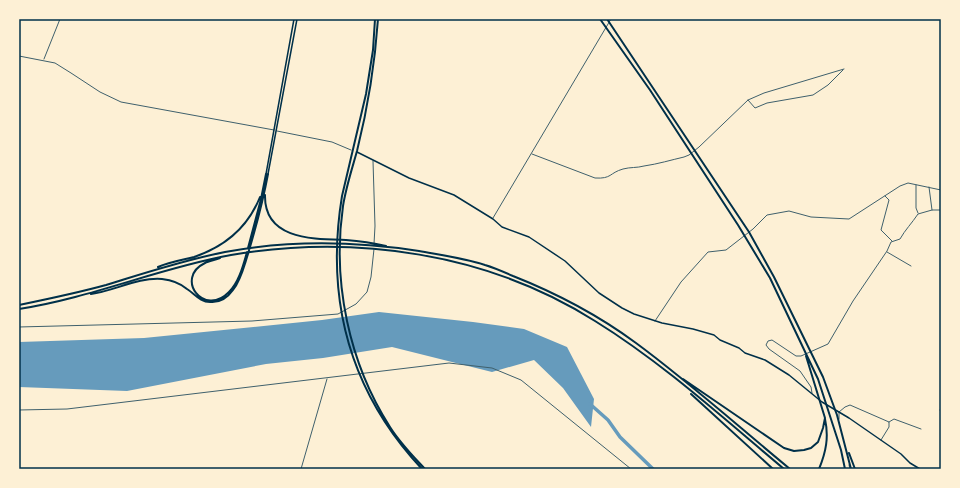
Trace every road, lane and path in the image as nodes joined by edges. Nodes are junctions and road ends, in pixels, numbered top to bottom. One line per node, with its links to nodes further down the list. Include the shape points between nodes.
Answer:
1 (60, 19): 9 (street)
2 (294, 19): 11 (main road)
3 (297, 19): 12 (main road)
4 (376, 19): 13 (highway, via 370,69); 14 (highway, via 373,70)
5 (600, 19): 41 (highway, via 650,90 746,238 770,278)
6 (606, 19): 54 (highway, via 749,232 781,289 823,377)
7 (611, 19): 15 (street)
8 (19, 56): 9 (street)
9 (44, 60): 11 (street, via 62,67 100,92 121,102)
10 (748, 100): 10 (street, via 755,108 767,103 813,95 844,69); 15 (street, via 689,155 643,167 623,169 608,177 595,178)
11 (274, 130): 12 (street); 17 (main road)
12 (277, 131): 13 (street, via 332,142); 17 (main road)
13 (353, 150): 14 (street); 56 (highway, via 342,196 336,273 346,334 355,362 377,410 389,430)
14 (357, 152): 16 (main road); 57 (highway, via 345,196 341,227 340,273 351,340 365,378 390,428)
15 (532, 154): 27 (street)
16 (373, 160): 27 (main road, via 409,178 454,195); 40 (street, via 375,226 369,285 365,295 347,310 334,315 252,321)
17 (267, 174): 19 (highway); 21 (highway)
18 (916, 185): 20 (street); 23 (street, via 908,183); 26 (street)
19 (264, 186): 28 (highway); 35 (highway, via 251,215 229,239 204,253)
20 (929, 187): 22 (street); 24 (street)
21 (265, 190): 28 (highway); 30 (highway, via 268,213 276,225 286,232 305,237 357,241)
22 (941, 190)
23 (885, 196): 29 (street, via 889,200 881,230); 39 (street, via 849,219 811,217 789,211 768,215 726,250 708,252 681,282)
24 (932, 210): 25 (street); 26 (street)
25 (941, 210)
26 (918, 214): 29 (street, via 900,239)
27 (492, 219): 39 (main road, via 502,227 529,237 565,261 599,292 622,308)
28 (252, 237): 33 (highway)
29 (893, 241): 31 (street)
30 (396, 248): 35 (highway, via 344,243 284,244 224,252); 42 (highway, via 451,256 486,265 523,280 597,317)
31 (887, 251): 34 (street); 45 (street, via 828,344 801,356 793,355 772,340 766,342 769,349 800,371 811,386)
32 (235, 255): 33 (highway, via 208,262 198,268 192,282 197,294 209,301 223,297 233,287); 36 (highway, via 200,261); 43 (highway, via 282,248 342,247 376,249 451,260 486,270 557,300 631,344)
33 (244, 265): 36 (highway, via 233,290 216,302 203,301 180,284 163,279 147,280)
34 (910, 266)
35 (152, 270): 37 (highway, via 80,292)
36 (83, 295): 38 (highway)
37 (19, 305)
38 (19, 309)
39 (655, 321): 45 (main road, via 714,335 745,353 765,360)
40 (19, 327)
41 (804, 349): 50 (highway); 63 (highway, via 818,379 837,435)
42 (672, 371): 50 (highway, via 784,448 794,451 812,448 822,435); 61 (highway)
43 (668, 373): 59 (highway); 60 (highway)
44 (327, 379): 47 (street, via 67,410); 55 (street); 58 (street, via 449,363 492,368 520,380)
45 (812, 394): 48 (main road)
46 (941, 408): 49 (street)
47 (19, 410)
48 (839, 412): 51 (street, via 850,405); 53 (main road); 64 (street, via 839,423)
49 (941, 412)
50 (825, 418): 62 (highway, via 828,430)
51 (888, 422): 52 (street, via 894,419); 53 (street, via 889,426)
52 (921, 429)
53 (881, 441): 66 (main road)
54 (846, 447): 64 (highway); 65 (highway)
55 (301, 469)
56 (422, 469)
57 (426, 469)
58 (631, 469)
59 (773, 469)
60 (783, 469)
61 (791, 469)
62 (819, 469)
63 (845, 469)
64 (851, 469)
65 (855, 469)
66 (920, 469)

